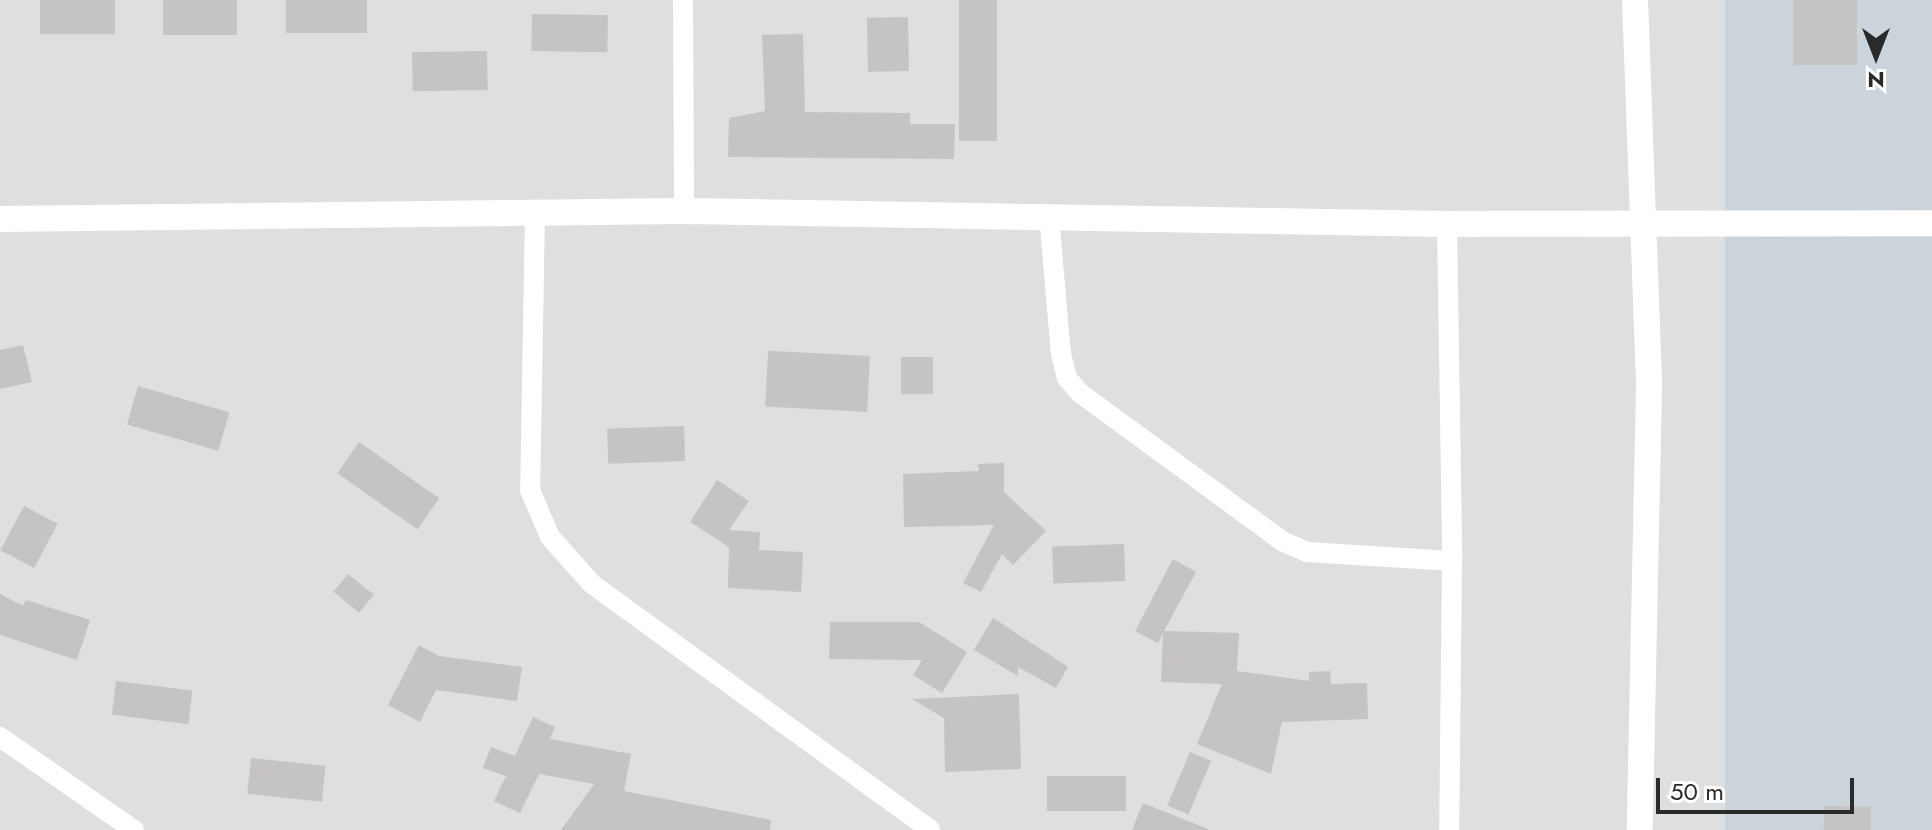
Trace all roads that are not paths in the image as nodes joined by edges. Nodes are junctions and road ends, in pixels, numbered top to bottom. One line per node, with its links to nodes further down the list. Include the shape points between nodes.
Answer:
1 (683, 0): 3 (street)
2 (1635, 0): 7 (street)
3 (684, 211): 4 (street); 5 (street)
4 (535, 213): 6 (street); 13 (street, via 530,490 550,537 592,584)
5 (1049, 215): 9 (street); 10 (street, via 1061,354 1067,378 1080,393 1282,541 1307,552)
6 (0, 219)
7 (1640, 222): 8 (street); 9 (street); 15 (street, via 1649,386)
8 (1932, 223)
9 (1447, 224): 10 (street)
10 (1452, 561): 14 (street)
11 (0, 737): 12 (street)
12 (134, 830)
13 (930, 830)
14 (1449, 830)
15 (1640, 830)

